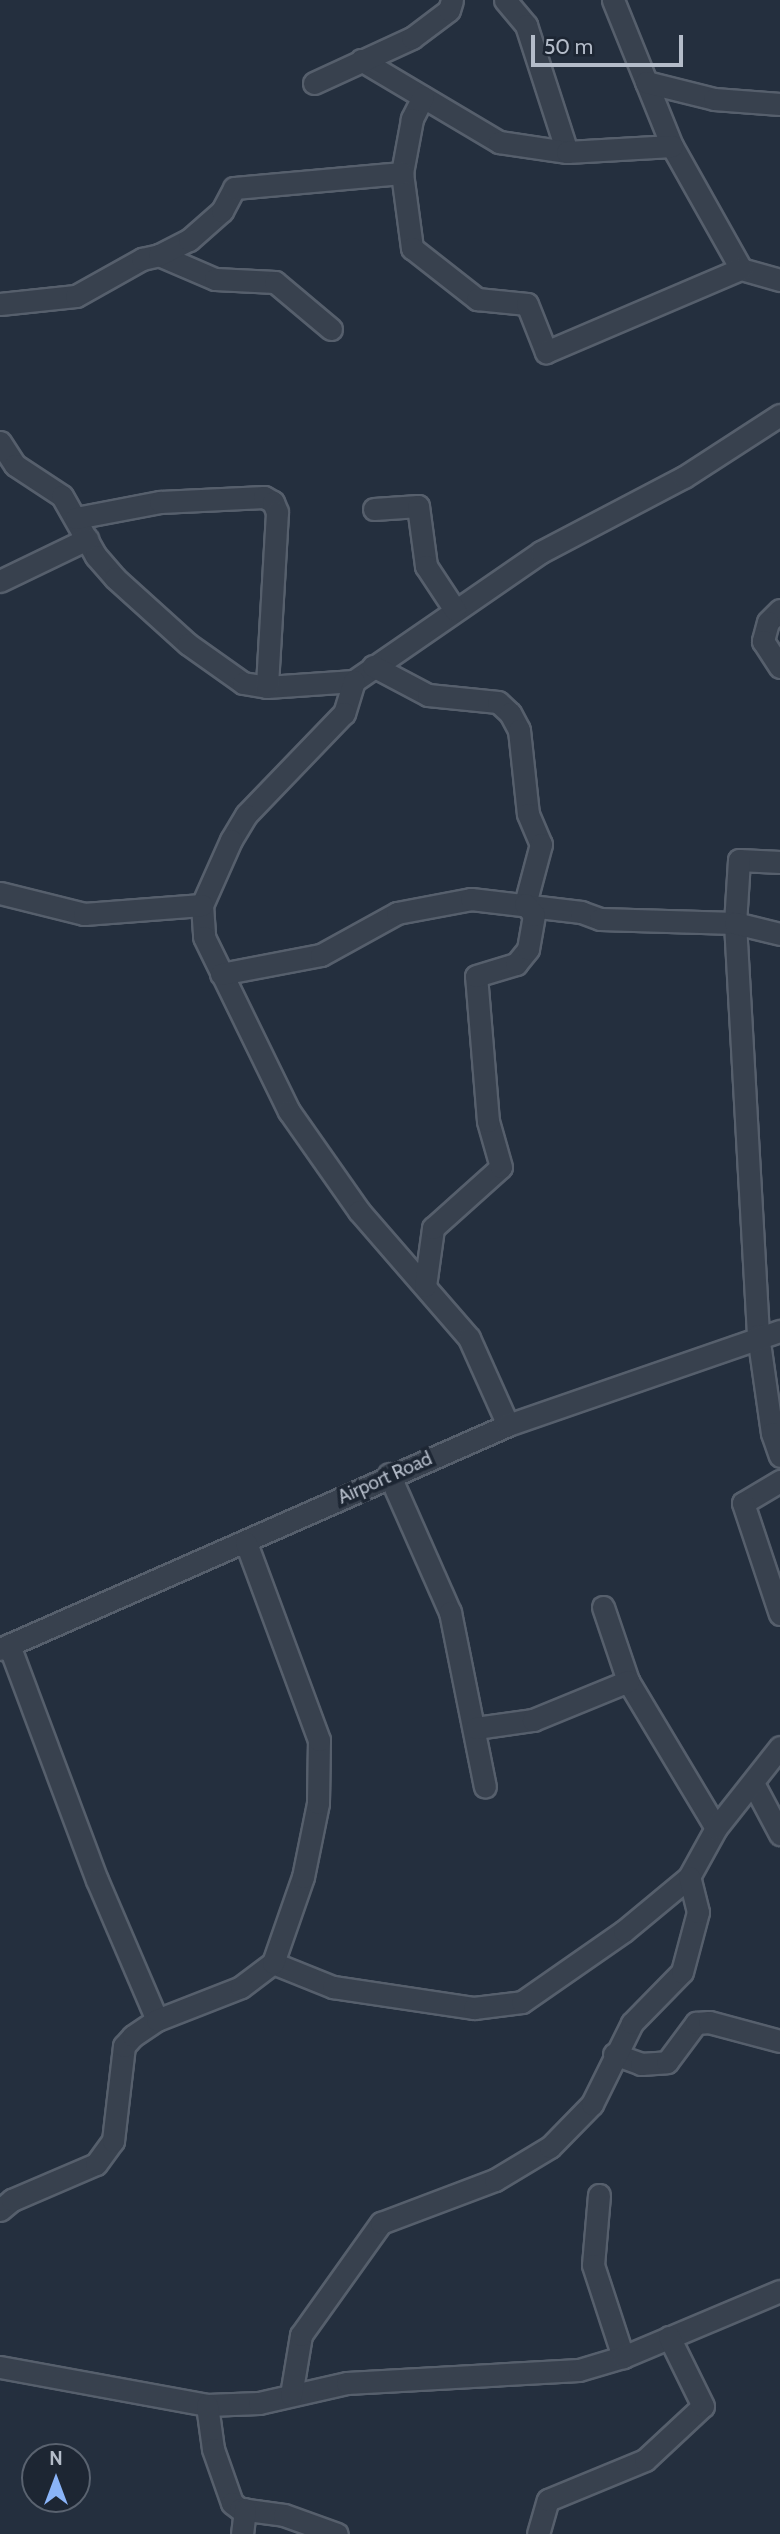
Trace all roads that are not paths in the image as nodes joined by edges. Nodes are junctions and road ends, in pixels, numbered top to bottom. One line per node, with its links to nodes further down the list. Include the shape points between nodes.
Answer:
1 (452, 0): 4 (street, via 449,10 429,27)
2 (614, 0): 5 (street)
3 (513, 3): 10 (street, via 526,24)
4 (361, 60): 6 (street); 7 (street)
5 (646, 82): 8 (street, via 713,99); 9 (street)
6 (314, 83)
7 (423, 97): 10 (street, via 499,142); 11 (street, via 412,120)
8 (780, 104)
9 (672, 146): 10 (street); 13 (street)
10 (567, 152)
11 (402, 173): 12 (street, via 234,188 222,211 189,240); 13 (street, via 412,248 477,299 527,304 546,352)
12 (159, 255): 15 (street, via 142,259 76,296); 16 (street, via 215,279 275,282)
13 (741, 268): 14 (street)
14 (780, 280)
15 (0, 304)
16 (331, 329)
17 (777, 422): 23 (street, via 541,552)
18 (0, 442): 20 (street, via 9,458 62,496)
19 (374, 509): 23 (street, via 418,506 428,571)
20 (76, 518): 21 (street); 28 (street, via 160,502 264,497 273,502 277,512)
21 (87, 538): 22 (street); 28 (street, via 105,568 188,644 243,683)
22 (0, 581)
23 (455, 610): 25 (street)
24 (780, 610): 26 (street, via 768,622 762,641)
25 (373, 666): 27 (street); 31 (street, via 428,695 498,702 510,713 519,730 528,814 541,844)
26 (780, 667)
27 (354, 681): 28 (street); 32 (street, via 344,713 246,815)
28 (267, 687)
29 (780, 862): 33 (street, via 739,860)
30 (0, 893): 32 (street, via 85,914)
31 (525, 904): 33 (street, via 600,919); 35 (street, via 471,899 431,904 397,913 321,955); 36 (street, via 534,915 528,949 516,964 476,976 488,1121 500,1167 433,1228)
32 (202, 905): 35 (street, via 204,937)
33 (735, 923): 34 (street); 38 (street)
34 (780, 934)
35 (220, 975): 36 (street, via 289,1111 359,1211)
36 (425, 1286): 39 (street, via 469,1338)
37 (780, 1331): 38 (street, Airport Road)
38 (758, 1335): 39 (street, Airport Road); 40 (street, via 772,1433)
39 (508, 1425): 41 (street, Airport Road)
40 (780, 1456)
41 (389, 1474): 43 (street, Airport Road); 48 (street, via 450,1612)
42 (780, 1481): 45 (street, via 743,1503)
43 (246, 1543): 46 (street, Airport Road); 55 (street, via 319,1740 317,1803 303,1877)
44 (603, 1607): 47 (street)
45 (780, 1614)
46 (5, 1647): 56 (street)
47 (628, 1681): 48 (street, via 533,1720); 52 (street)
48 (476, 1728): 51 (street)
49 (780, 1747): 50 (street)
50 (753, 1783): 52 (street); 53 (street)
51 (485, 1787)
52 (716, 1828): 54 (street)
53 (780, 1834)
54 (689, 1877): 55 (street, via 624,1931 522,2001 474,2008 372,1993 333,1987); 58 (street, via 698,1912 682,1972 632,2023)
55 (273, 1963): 56 (street, via 241,1987)
56 (157, 2021): 60 (street, via 124,2046 113,2141 96,2164 12,2200)
57 (780, 2041): 58 (street, via 709,2022 696,2023 667,2062 641,2064)
58 (614, 2054): 65 (street, via 592,2104 550,2147 495,2180 381,2222 301,2335)
59 (599, 2194): 63 (street, via 593,2265)
60 (0, 2210)
61 (780, 2291): 62 (street)
62 (669, 2337): 63 (street); 70 (street, via 703,2406 645,2460 548,2500)
63 (623, 2357): 65 (street, via 579,2370 347,2383)
64 (0, 2367): 66 (street)
65 (291, 2395): 66 (street, via 259,2403)
66 (207, 2405): 67 (street, via 214,2449 232,2503)
67 (245, 2509): 68 (street); 69 (street, via 284,2515)
68 (242, 2534)
69 (337, 2534)
70 (538, 2534)

